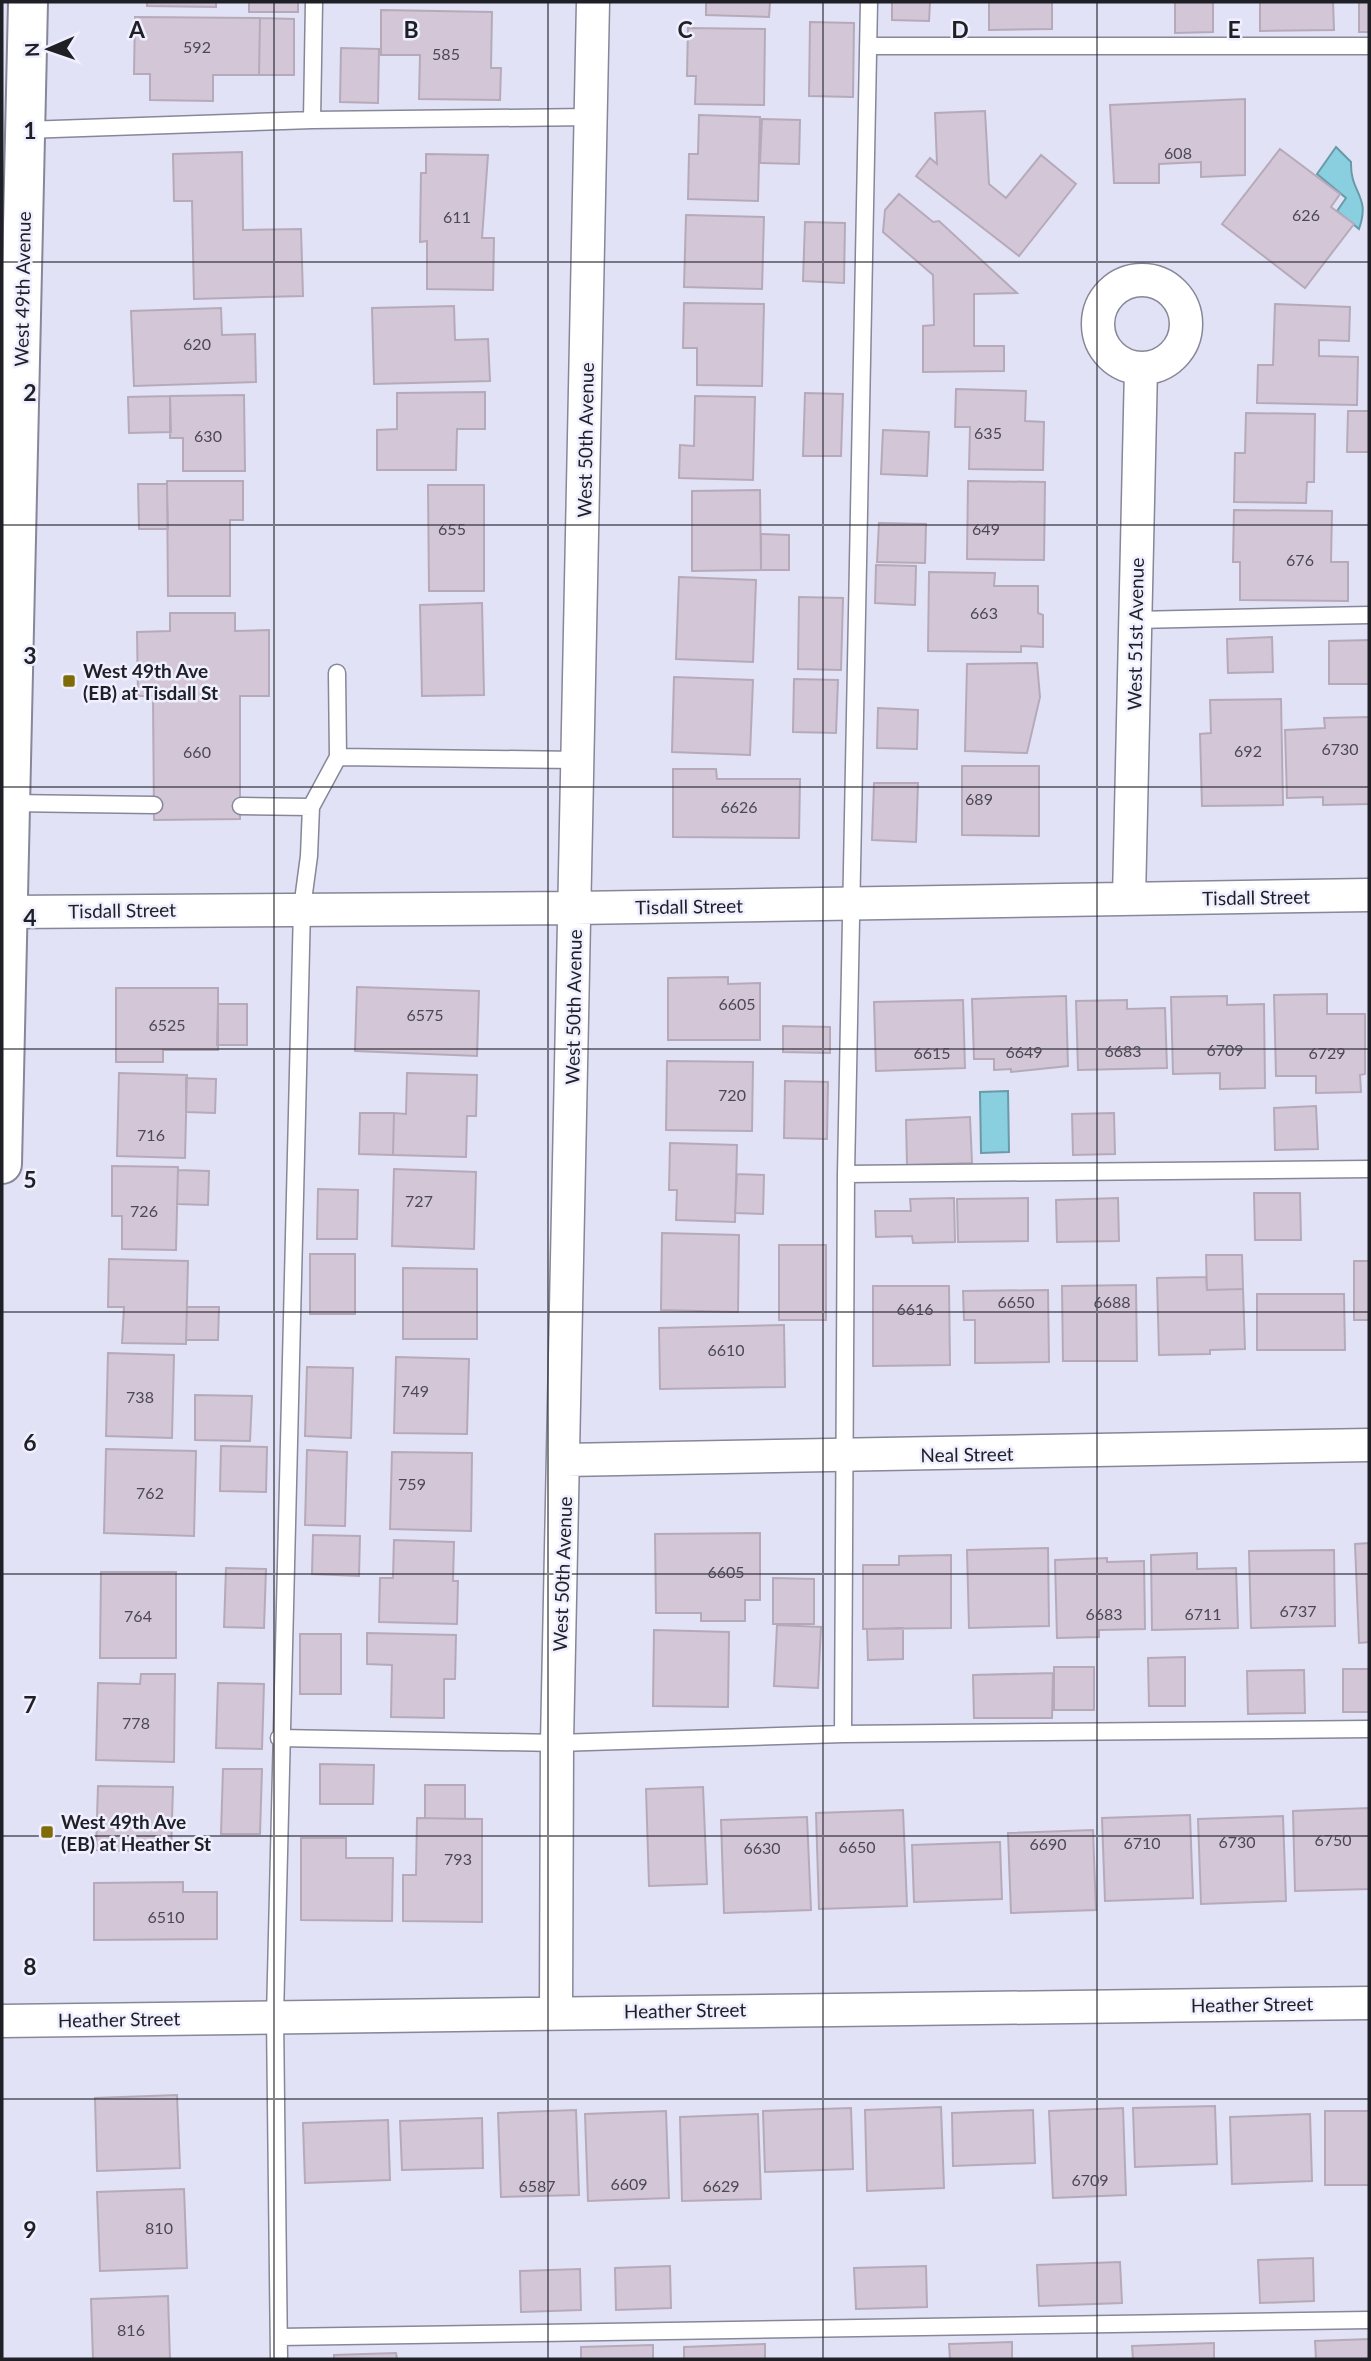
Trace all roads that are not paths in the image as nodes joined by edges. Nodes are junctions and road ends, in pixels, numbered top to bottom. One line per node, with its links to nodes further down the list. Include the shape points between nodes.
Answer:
1 (28, 2): 9 (street, West 49th Avenue)
2 (314, 2): 8 (lane)
3 (593, 2): 7 (street, West 50th Avenue)
4 (869, 2): 5 (lane)
5 (868, 46): 6 (lane); 22 (lane)
6 (1369, 46)
7 (591, 117): 8 (lane); 15 (street, West 50th Avenue)
8 (312, 120): 9 (lane)
9 (25, 130): 16 (street, West 49th Avenue)
10 (1140, 368): 12 (street, West 51st Avenue)
11 (1369, 615): 12 (lane)
12 (1135, 620): 21 (street, West 51st Avenue)
13 (337, 673): 14 (lane)
14 (338, 757): 15 (lane); 19 (lane)
15 (578, 760): 24 (street, West 50th Avenue)
16 (10, 803): 17 (lane); 25 (street, West 49th Avenue)
17 (154, 805)
18 (241, 806): 19 (lane)
19 (311, 807): 23 (lane)
20 (1369, 895): 21 (street, Tisdall Street)
21 (1129, 899): 22 (street, Tisdall Street)
22 (851, 904): 24 (street, Tisdall Street); 28 (lane)
23 (303, 908): 24 (street, Tisdall Street); 25 (street, Tisdall Street); 34 (lane)
24 (575, 908): 31 (street, West 50th Avenue)
25 (8, 912): 26 (street, West 49th Avenue)
26 (2, 1164)
27 (1369, 1170): 28 (lane)
28 (846, 1174): 30 (lane)
29 (1369, 1445): 30 (street, Neal Street)
30 (842, 1457): 31 (street, Neal Street); 33 (lane)
31 (565, 1460): 35 (street, West 50th Avenue)
32 (1369, 1729): 33 (lane)
33 (844, 1734): 35 (lane)
34 (279, 1738): 35 (lane); 38 (lane)
35 (557, 1743): 37 (street, West 50th Avenue)
36 (1369, 2003): 37 (street, Heather Street)
37 (556, 2012): 38 (street, Heather Street)
38 (275, 2017): 39 (street, Heather Street); 41 (lane)
39 (2, 2021)
40 (1369, 2320): 41 (lane)
41 (279, 2337): 42 (lane)
42 (279, 2359)

